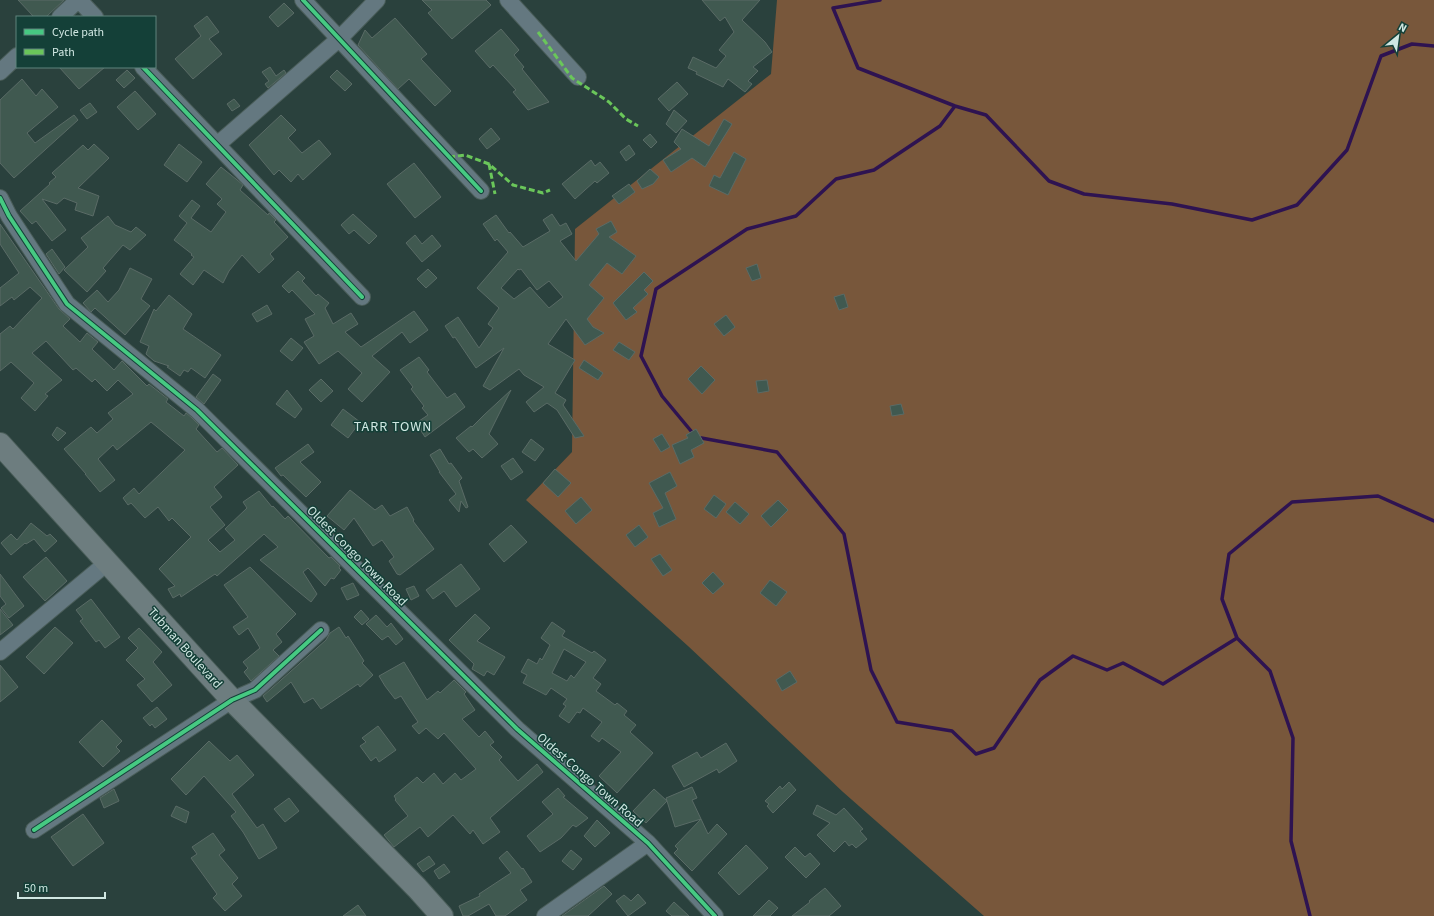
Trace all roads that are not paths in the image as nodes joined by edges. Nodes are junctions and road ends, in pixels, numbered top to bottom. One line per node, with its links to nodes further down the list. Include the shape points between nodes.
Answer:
1 (79, 0): 5 (street); 6 (street)
2 (303, 0): 7 (street)
3 (377, 0): 7 (street)
4 (508, 0): 11 (street)
5 (61, 16)
6 (94, 16)
7 (340, 38): 12 (street); 13 (street)
8 (16, 57): 10 (street)
9 (144, 68): 12 (street)
10 (0, 72)
11 (578, 77)
12 (217, 144): 15 (street)
13 (481, 191)
14 (0, 198): 22 (street, Oldest Congo Town Road, via 9,216 67,304 197,410 517,729)
15 (362, 297)
16 (0, 444): 17 (highway, Tubman Boulevard)
17 (108, 562): 19 (street); 20 (highway, Tubman Boulevard)
18 (321, 630): 20 (street, via 255,690)
19 (0, 652)
20 (232, 700): 21 (street); 23 (highway, Tubman Boulevard)
21 (34, 830)
22 (648, 843): 24 (street); 25 (street, Oldest Congo Town Road)
23 (442, 916)
24 (545, 916)
25 (715, 916)

